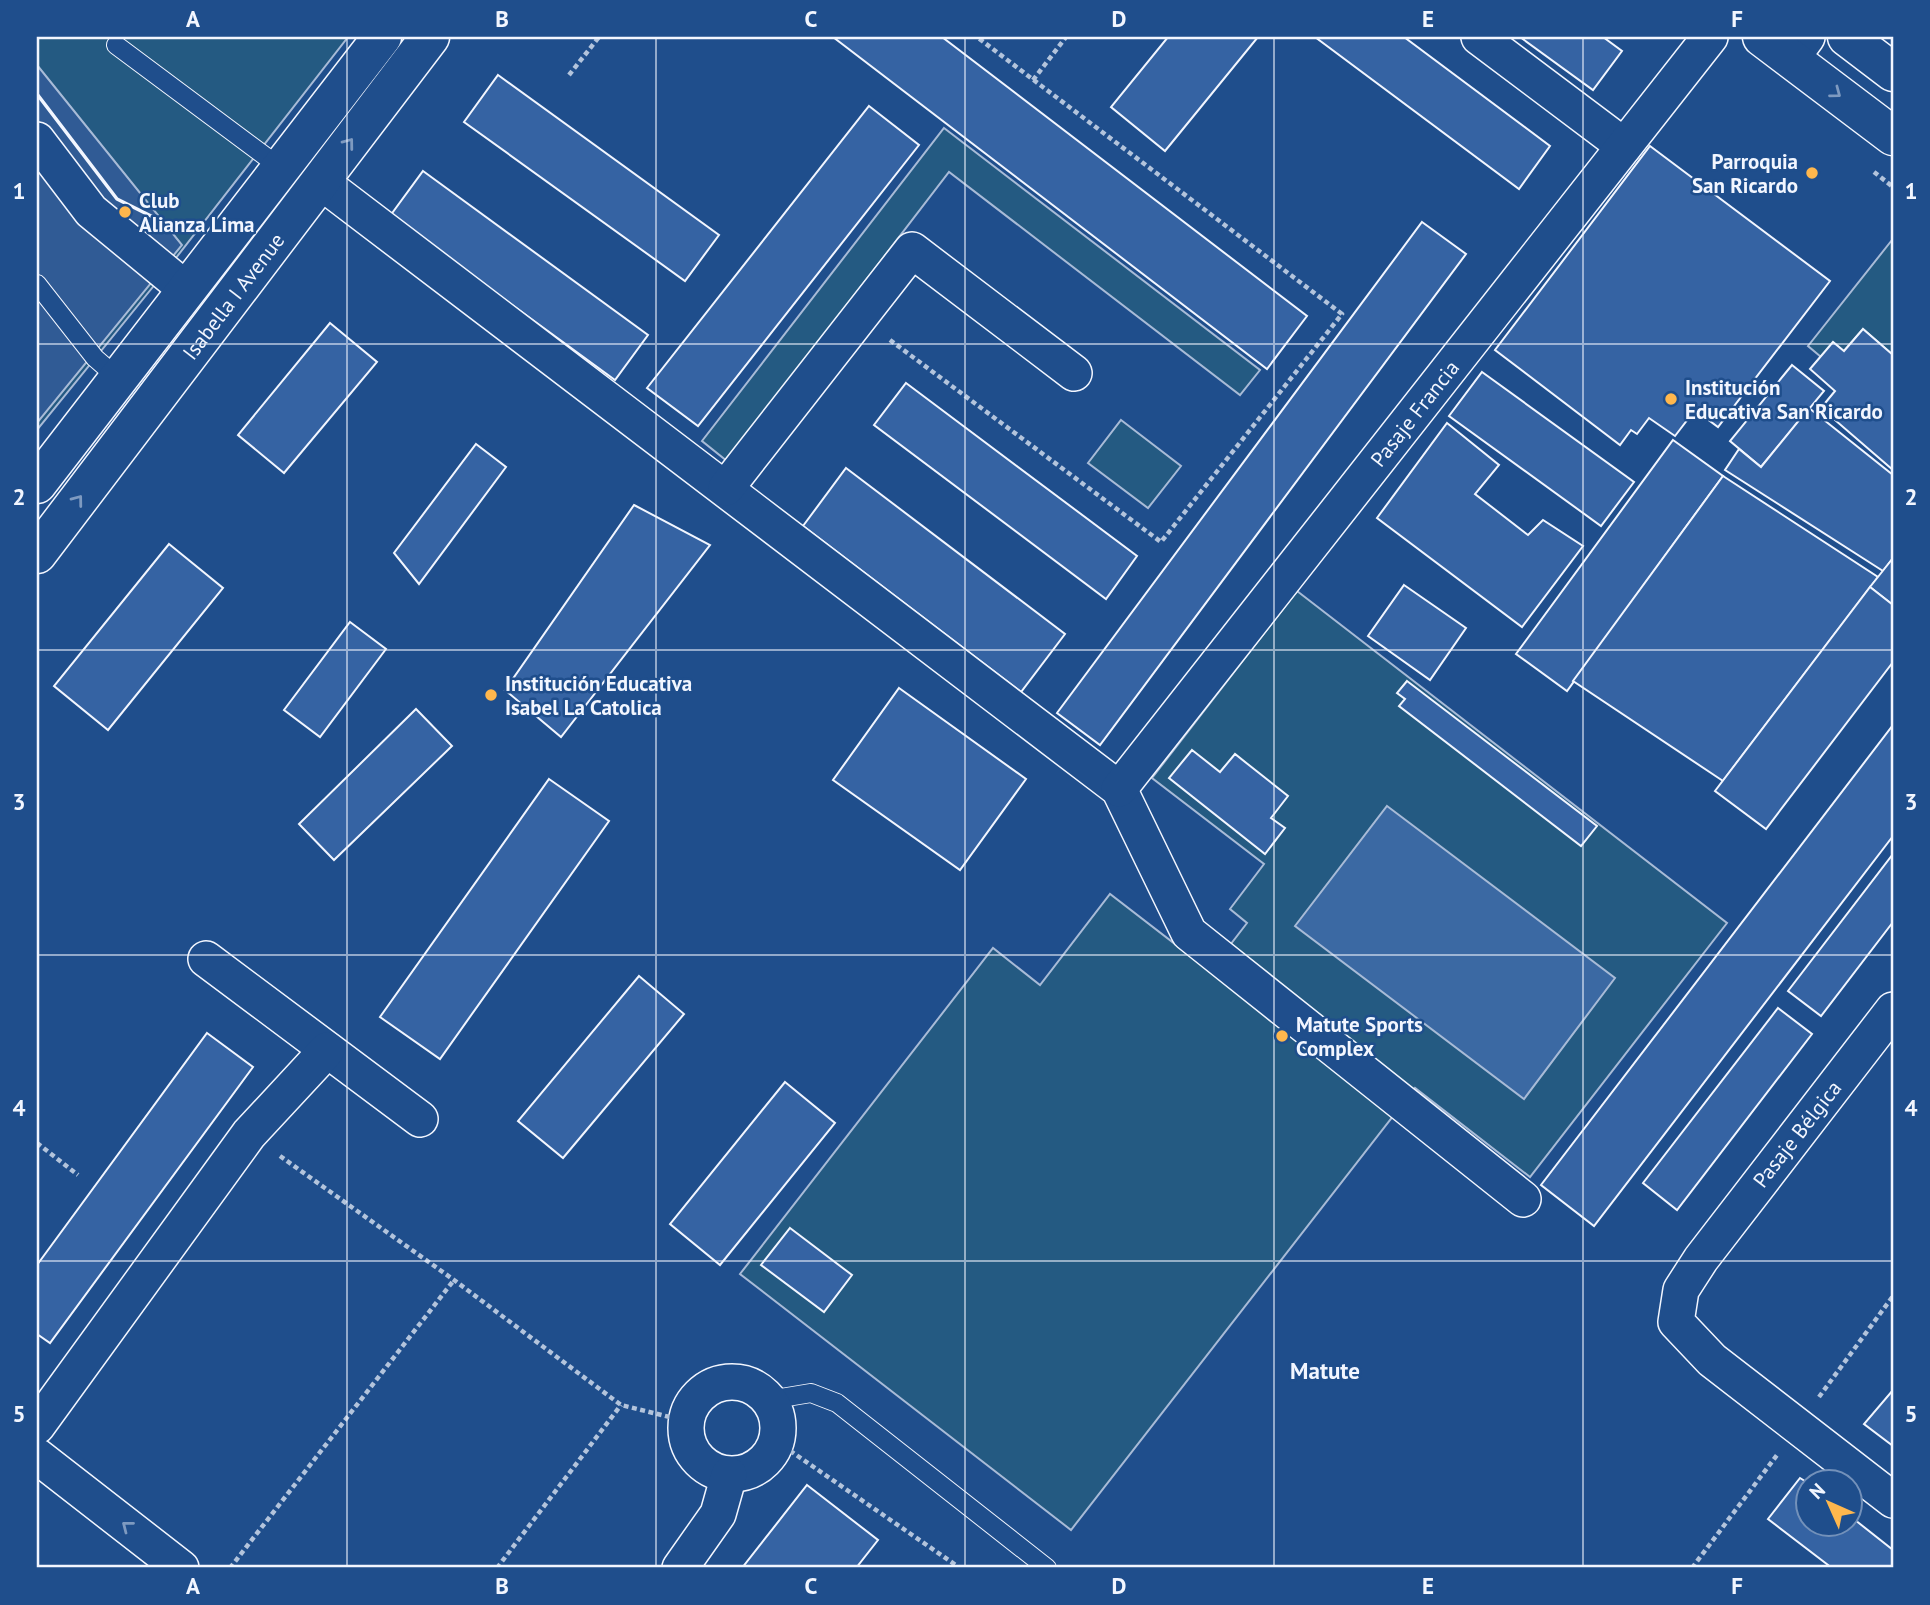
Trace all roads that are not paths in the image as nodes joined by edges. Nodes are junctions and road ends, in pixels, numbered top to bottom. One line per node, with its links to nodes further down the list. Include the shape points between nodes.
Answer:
1 (362, 37): 13 (street)
2 (382, 37): 13 (street, Isabella I Avenue)
3 (430, 37): 14 (street, Isabella I Avenue, one-way to 3)
4 (1479, 37): 12 (street)
5 (1710, 37): 12 (street, Pasaje Francia)
6 (1847, 37): 9 (street)
7 (116, 44): 13 (lane)
8 (1787, 44): 10 (street, one-way to 10)
9 (1893, 72)
10 (1893, 136)
11 (37, 140): 15 (street, via 91,211)
12 (1624, 146): 23 (street, Pasaje Francia)
13 (275, 164): 15 (street); 18 (street, Isabella I Avenue)
14 (320, 181): 21 (street); 22 (street, Isabella I Avenue, one-way to 14)
15 (176, 281): 18 (street)
16 (37, 284): 18 (lane, via 95,358)
17 (1074, 373): 21 (street, via 912,250)
18 (114, 374): 19 (street); 20 (street, Isabella I Avenue)
19 (37, 465)
20 (37, 484)
21 (726, 488): 23 (street)
22 (37, 554)
23 (1119, 789): 28 (street, via 1189,933)
24 (206, 959): 26 (street)
25 (1893, 1010): 33 (street, Pasaje Bélgica, via 1701,1259 1681,1290 1676,1322 1712,1360)
26 (327, 1050): 27 (street); 30 (street, via 248,1134)
27 (420, 1119)
28 (1524, 1199)
29 (769, 1400): 32 (street, via 778,1427 769,1456 744,1473); 32 (street, via 748,1385 723,1383 700,1395 686,1421 691,1451 701,1463); 36 (lane, via 811,1393 837,1403)
30 (37, 1426)
31 (37, 1455): 34 (street, one-way to 31)
32 (729, 1475): 35 (street, via 718,1514)
33 (1893, 1500)
34 (181, 1568)
35 (680, 1568)
36 (1047, 1568)

